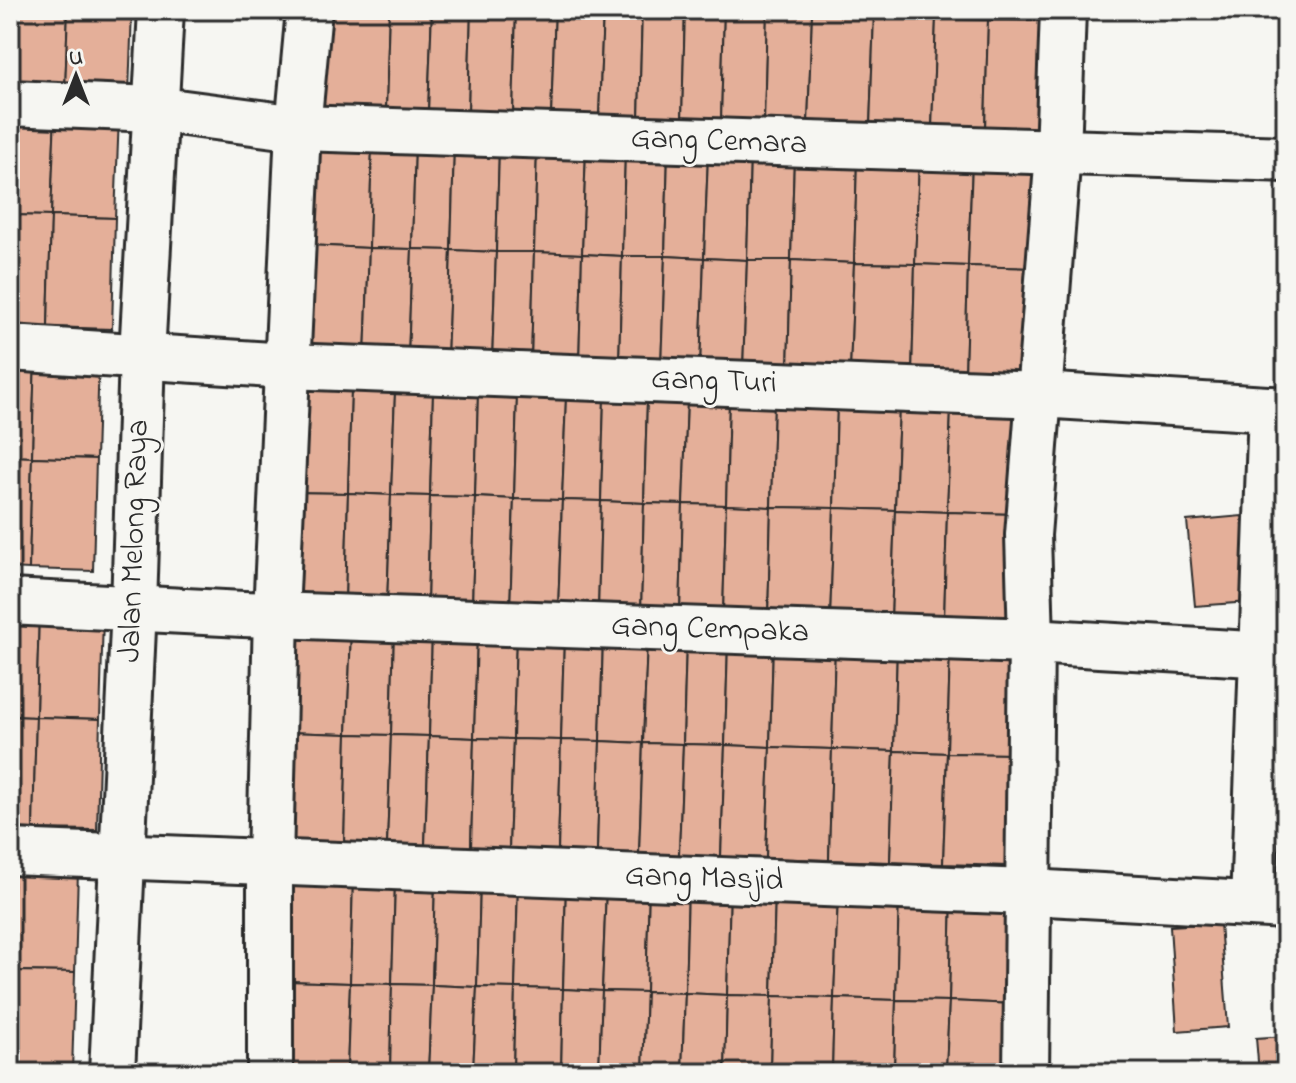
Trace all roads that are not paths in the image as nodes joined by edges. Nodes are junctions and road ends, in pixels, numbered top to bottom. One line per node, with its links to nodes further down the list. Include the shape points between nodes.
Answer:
1 (161, 10): 5 (street, Jalan Melong Raya)
2 (309, 10): 6 (street)
3 (1063, 10): 7 (street)
4 (10, 103): 5 (street, Gang Cemara)
5 (154, 109): 6 (street, Gang Cemara); 10 (street, Jalan Melong Raya)
6 (298, 128): 7 (street, Gang Cemara); 11 (street)
7 (1058, 153): 8 (street, Gang Cemara); 12 (street)
8 (1286, 159)
9 (10, 348): 10 (street, Gang Turi)
10 (142, 355): 11 (street, Gang Turi); 15 (street, Jalan Melong Raya)
11 (288, 366): 12 (street, Gang Turi); 16 (street)
12 (1039, 395): 13 (street, Gang Turi); 17 (street, via 1028,535)
13 (1278, 409): 18 (street)
14 (10, 602): 15 (street, Gang Cempaka)
15 (134, 607): 16 (street, Gang Cempaka); 20 (street, Jalan Melong Raya)
16 (276, 614): 17 (street, Gang Cempaka); 21 (street)
17 (1031, 641): 18 (street, Gang Cempaka); 22 (street)
18 (1274, 655): 23 (street)
19 (10, 852): 20 (street, Gang Masjid)
20 (121, 856): 21 (street, Gang Masjid); 24 (street, Jalan Melong Raya)
21 (270, 862): 22 (street, Gang Masjid); 25 (street)
22 (1029, 892): 23 (street, Gang Masjid); 26 (street)
23 (1270, 905)
24 (112, 1073)
25 (270, 1073)
26 (1026, 1073)

